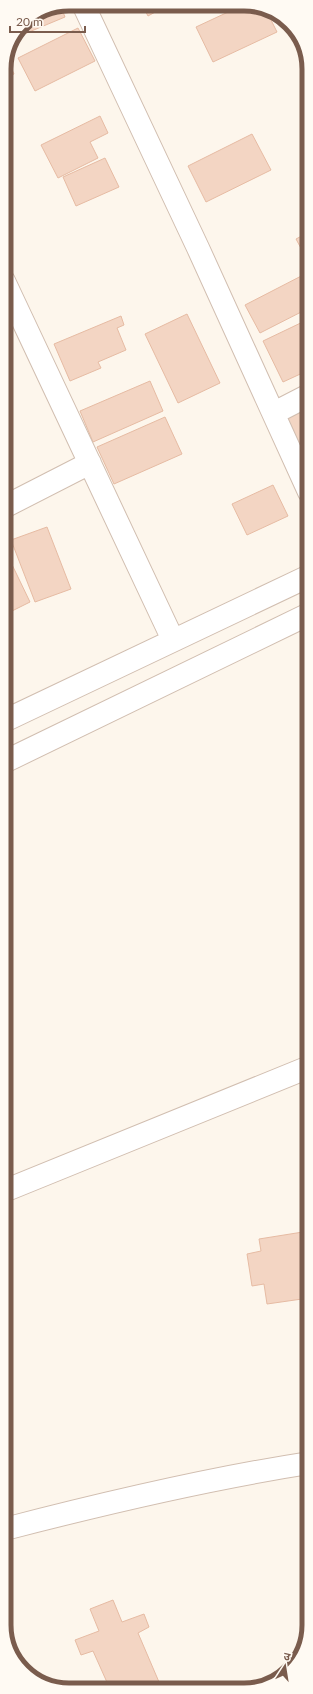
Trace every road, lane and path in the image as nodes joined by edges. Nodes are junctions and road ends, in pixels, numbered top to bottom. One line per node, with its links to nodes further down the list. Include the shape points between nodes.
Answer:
1 (86, 11): 4 (street)
2 (11, 310): 5 (street)
3 (302, 399): 4 (street)
4 (274, 413): 6 (street)
5 (90, 463): 7 (street); 10 (street)
6 (302, 476)
7 (11, 503)
8 (302, 579): 10 (street)
9 (302, 617): 12 (street)
10 (173, 640): 11 (street)
11 (11, 717)
12 (11, 759)
13 (302, 1070): 14 (street)
14 (11, 1188)
15 (302, 1464): 16 (street, via 162,1490)
16 (11, 1527)

